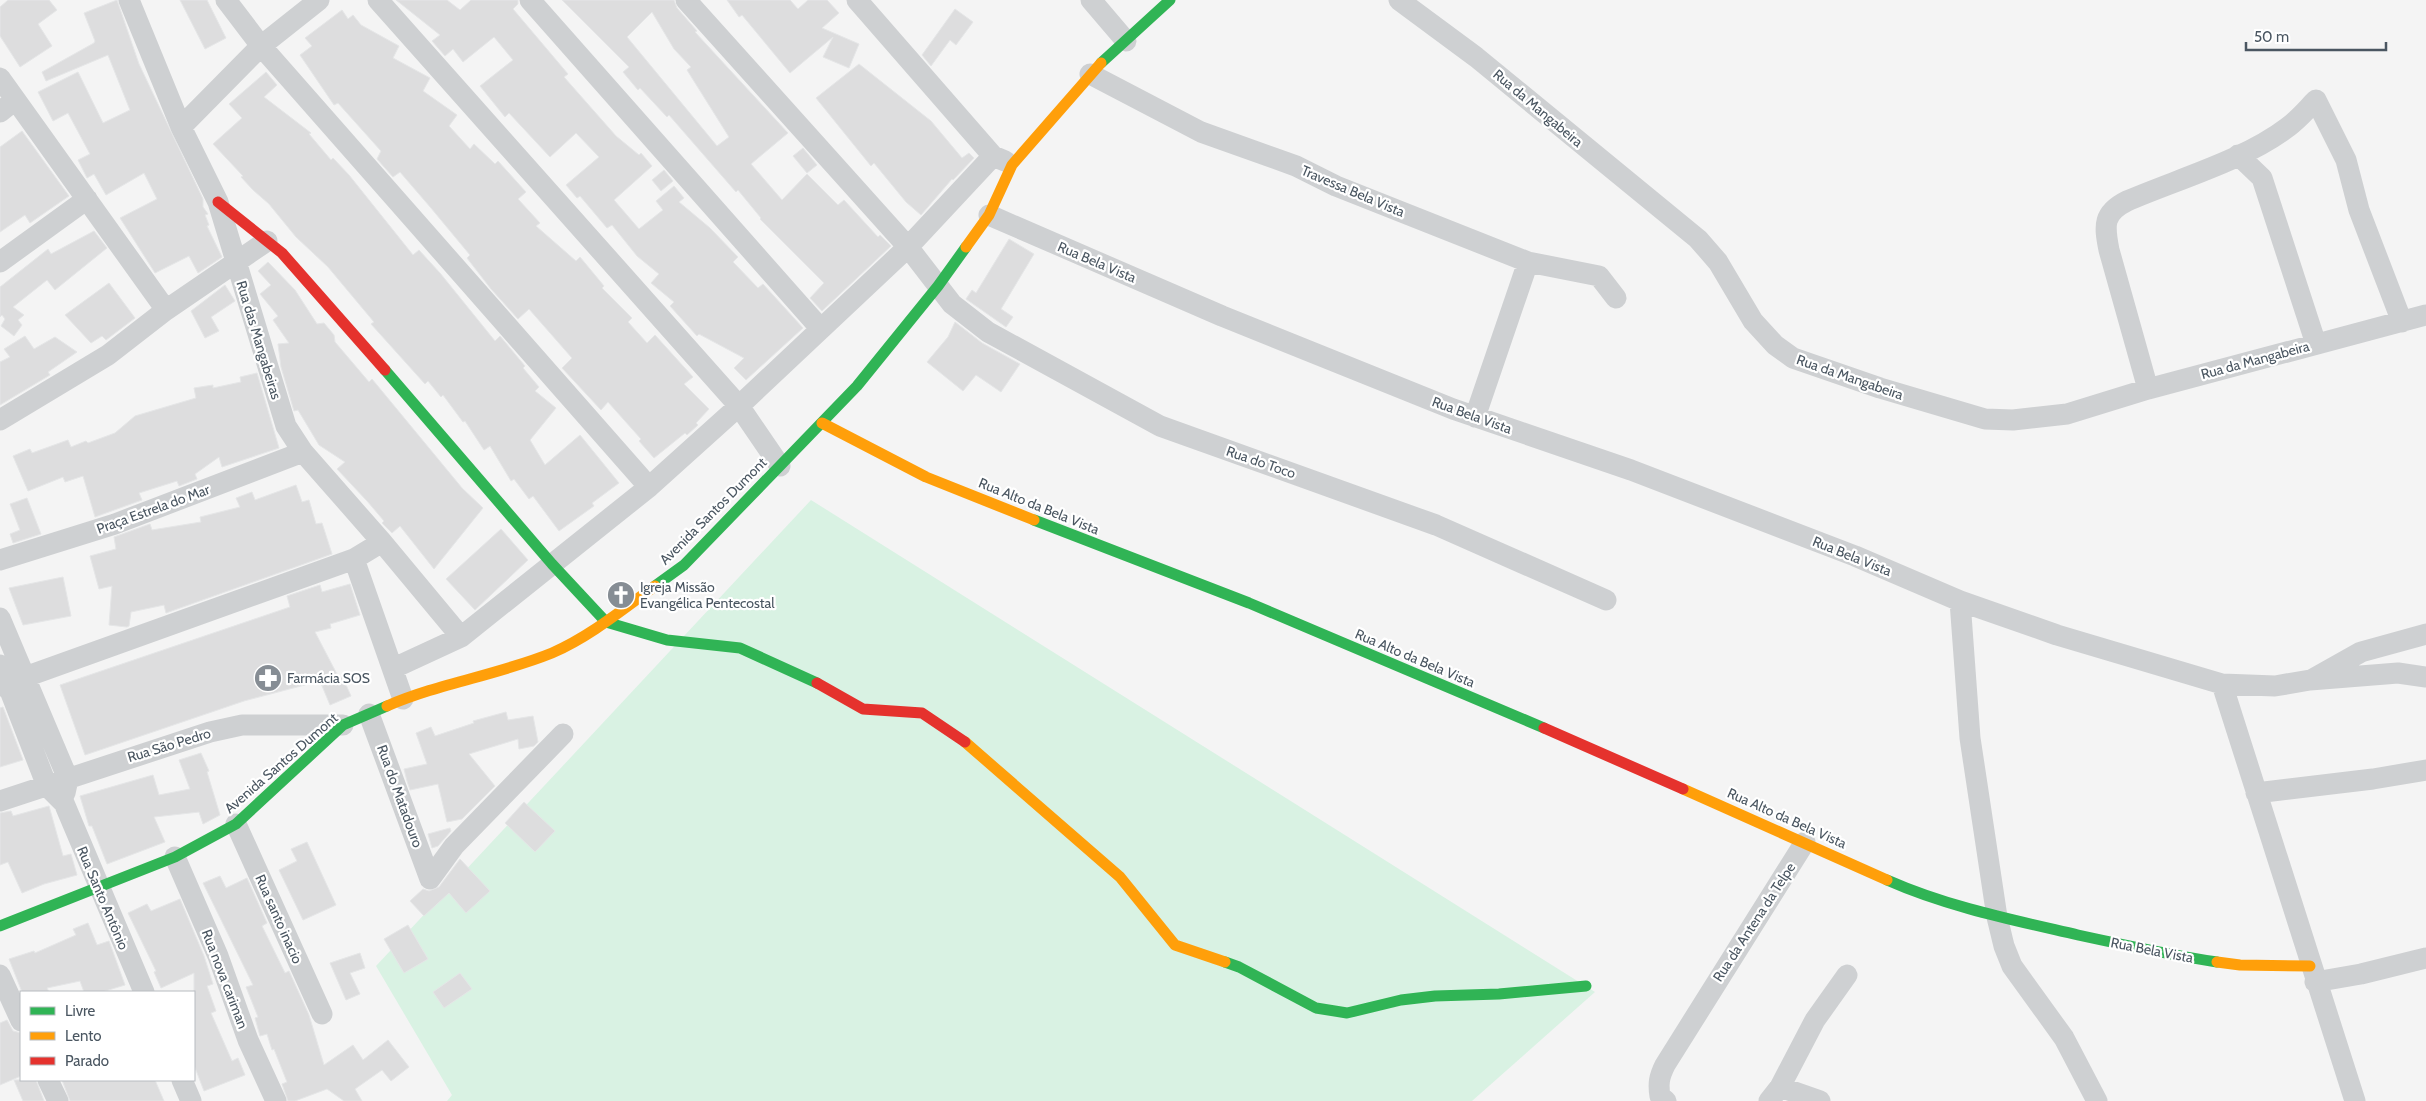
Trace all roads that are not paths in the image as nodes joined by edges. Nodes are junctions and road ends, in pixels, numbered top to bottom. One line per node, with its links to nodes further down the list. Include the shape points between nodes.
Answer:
1 (129, 0): 16 (street, Rua das Mangabeiras)
2 (226, 0): 12 (street)
3 (320, 0): 12 (street)
4 (378, 0): 36 (street)
5 (530, 0): 33 (street)
6 (686, 0): 24 (street, Rua do Toco)
7 (857, 0): 18 (street)
8 (1091, 0): 11 (street)
9 (1170, 0): 11 (street, Avenida Santos Dumont)
10 (1399, 0): 35 (street, Rua da Mangabeira, via 1476,57 1698,239 1718,262 1753,321 1792,358 1985,419 2013,420 2067,414)
11 (1126, 41): 13 (street, Avenida Santos Dumont)
12 (262, 46): 16 (street); 42 (street)
13 (1090, 74): 19 (street, Avenida Santos Dumont); 26 (street, Travessa Bela Vista, via 1201,132 1296,166 1336,186)
14 (0, 78): 15 (street)
15 (7, 106): 20 (street)
16 (180, 127): 21 (street, Rua das Mangabeiras)
17 (2238, 155): 32 (street, via 2288,127 2316,100 2346,160 2359,210); 34 (street, via 2262,178); 35 (street, via 2127,201 2114,208 2107,219 2109,250)
18 (993, 156): 19 (street); 24 (street)
19 (1012, 164): 22 (street, Avenida Santos Dumont)
20 (87, 199): 25 (street); 30 (street)
21 (218, 202): 23 (street); 27 (street, Rua das Mangabeiras)
22 (989, 215): 28 (street, Avenida Santos Dumont); 37 (street, Rua Bela Vista, via 1222,316)
23 (267, 241): 27 (street); 46 (street, via 309,282)
24 (908, 247): 28 (street, Rua do Toco); 33 (street)
25 (0, 262)
26 (1528, 262): 29 (street, Travessa Bela Vista, via 1599,276); 37 (street)
27 (235, 263): 30 (street); 40 (street, Rua das Mangabeiras, via 286,426)
28 (938, 286): 39 (street, Avenida Santos Dumont, via 857,386); 47 (street, Rua do Toco, via 966,316 988,332 1153,422 1436,525)
29 (1616, 298)
30 (166, 310): 38 (street, via 108,355)
31 (2426, 316): 32 (street, Rua da Mangabeira)
32 (2402, 322): 34 (street, Rua da Mangabeira)
33 (820, 328): 36 (street)
34 (2316, 344): 35 (street, Rua da Mangabeira)
35 (2148, 389)
36 (739, 406): 41 (street); 42 (street)
37 (1475, 416): 48 (street, Rua Bela Vista, via 1631,470 1855,556)
38 (0, 420)
39 (822, 423): 41 (street, Avenida Santos Dumont); 69 (street, Rua Alto da Bela Vista, via 926,477 1249,603 1595,749)
40 (303, 452): 43 (street, Rua das Mangabeiras); 45 (street, Praça Estrela do Mar, via 115,524)
41 (780, 466): 50 (street, Avenida Santos Dumont, via 684,565)
42 (649, 487): 46 (street)
43 (382, 542): 44 (street); 52 (street, Rua das Mangabeiras)
44 (354, 559): 53 (street); 55 (street)
45 (0, 560)
46 (552, 564): 50 (street); 52 (street)
47 (1606, 600)
48 (1960, 601): 57 (street, Rua Bela Vista, via 2057,635); 72 (street, via 1970,738)
49 (0, 618): 55 (street, Rua Santo Antônio)
50 (606, 622): 58 (street, Avenida Santos Dumont, via 553,652); 78 (street, via 667,640 740,648 805,677 863,709 922,713 973,748 1120,877 1174,945 1239,967 1316,1008 1348,1013 1401,1000 1435,996)
51 (2426, 634): 56 (street, via 2361,652)
52 (461, 637): 53 (street)
53 (394, 668): 58 (street)
54 (2426, 677): 56 (street, Rua Bela Vista, via 2398,673)
55 (8, 678): 63 (street, Rua Santo Antônio); 64 (street, Rua Santo Antônio)
56 (2310, 680): 57 (street, Rua Bela Vista, via 2265,686)
57 (2222, 684): 65 (street)
58 (403, 699): 59 (street, Avenida Santos Dumont)
59 (369, 714): 60 (street, Avenida Santos Dumont); 61 (street, Rua do Matadouro, via 430,879 454,846)
60 (343, 726): 63 (street, Rua São Pedro, via 242,725 159,747); 68 (street, Avenida Santos Dumont)
61 (563, 734)
62 (2426, 770): 65 (street, via 2373,780)
63 (68, 779): 64 (street, Rua São Pedro); 67 (street)
64 (47, 786): 66 (street, Rua São Pedro); 67 (street, Rua Santo Antônio)
65 (2256, 793): 75 (street)
66 (0, 801)
67 (64, 802): 71 (street, Rua Santo Antônio)
68 (236, 824): 70 (street, Avenida Santos Dumont); 80 (street, Rua santo inacio)
69 (1805, 842): 72 (street, Rua Alto da Bela Vista, via 1917,894); 85 (street, Rua da Antena da Telpe, via 1659,1076)
70 (175, 857): 71 (street, Avenida Santos Dumont); 88 (street, Rua nova cariman, via 218,956 248,1040)
71 (98, 886): 73 (street, Avenida Santos Dumont); 79 (street, Rua Santo Antônio)
72 (1997, 917): 75 (street, Rua Bela Vista, via 2182,958); 90 (street, via 2012,966 2064,1038)
73 (0, 926)
74 (2426, 958): 75 (street, Rua Bela Vista, via 2361,974)
75 (2313, 974): 91 (street)
76 (0, 975): 81 (street)
77 (1847, 976): 84 (street, via 1814,1020)
78 (1586, 986)
79 (144, 991)
80 (322, 1014)
81 (20, 1019)
82 (48, 1081): 86 (street)
83 (182, 1081): 87 (street)
84 (1774, 1094): 89 (street)
85 (1663, 1099)
86 (58, 1101)
87 (191, 1101)
88 (276, 1101)
89 (1820, 1101)
90 (2097, 1101)
91 (2354, 1101)

